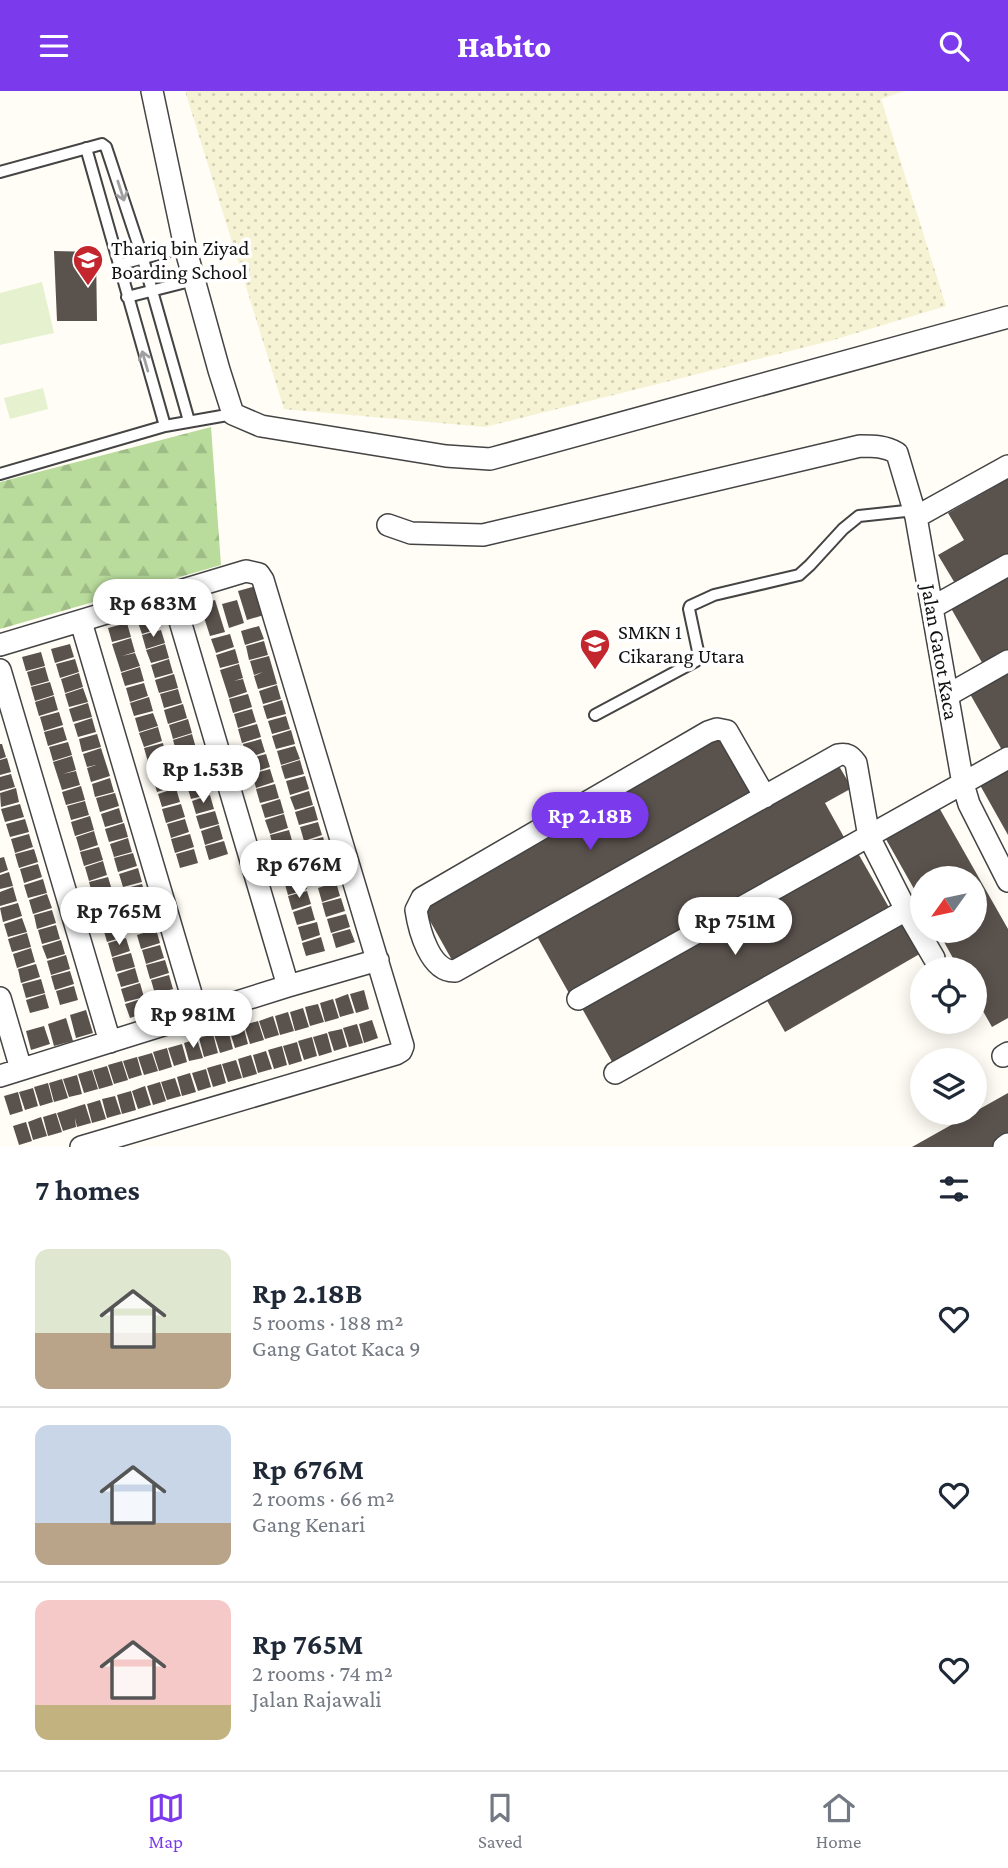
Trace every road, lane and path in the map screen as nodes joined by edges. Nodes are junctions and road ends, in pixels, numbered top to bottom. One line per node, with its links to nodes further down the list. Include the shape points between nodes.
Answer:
1 (152, 91): 4 (street)
2 (86, 148): 3 (lane); 5 (lane, one-way to 5, via 102,144 109,152); 6 (lane)
3 (0, 172)
4 (185, 247): 5 (lane); 7 (street)
5 (143, 259): 6 (lane); 8 (lane)
6 (118, 265): 9 (lane)
7 (194, 279): 8 (lane); 11 (street)
8 (152, 290): 9 (lane); 12 (lane)
9 (127, 297): 13 (lane, one-way to 9)
10 (1008, 317): 11 (street, via 490,459 261,426)
11 (233, 414): 12 (lane)
12 (189, 421): 13 (lane)
13 (165, 426): 15 (lane)
14 (1008, 466): 16 (street)
15 (0, 474)
16 (915, 513): 17 (street, Jalan Gatot Kaca, via 897,453 867,446 484,535 411,533); 20 (street, Jalan Gatot Kaca); 26 (lane, via 859,516 799,575 714,594 690,606 699,656 696,661)
17 (388, 525)
18 (1008, 565): 20 (street)
19 (172, 594): 21 (street); 34 (street, via 246,571 259,573 263,580); 35 (street)
20 (933, 607): 25 (street, Jalan Gatot Kaca)
21 (82, 622): 22 (street); 38 (street)
22 (0, 645)
23 (1008, 661): 25 (street)
24 (0, 670): 39 (street)
25 (948, 695): 28 (street, Jalan Gatot Kaca)
26 (595, 715)
27 (1008, 758): 28 (street)
28 (963, 784): 30 (street); 31 (street, Jalan Gatot Kaca)
29 (765, 797): 29 (street, via 455,971 437,964 426,944 416,910 422,898 708,732 727,731); 30 (street, via 838,755 851,756)
30 (869, 837): 32 (street); 37 (street)
31 (1004, 867)
32 (906, 910): 33 (street); 41 (street)
33 (933, 957)
34 (378, 960): 35 (street); 43 (street, via 401,1051)
35 (288, 986): 38 (street)
36 (0, 998): 40 (street)
37 (578, 999)
38 (198, 1014): 39 (street)
39 (110, 1042): 40 (street)
40 (21, 1069): 42 (street)
41 (615, 1073)
42 (0, 1076)
43 (81, 1147)

